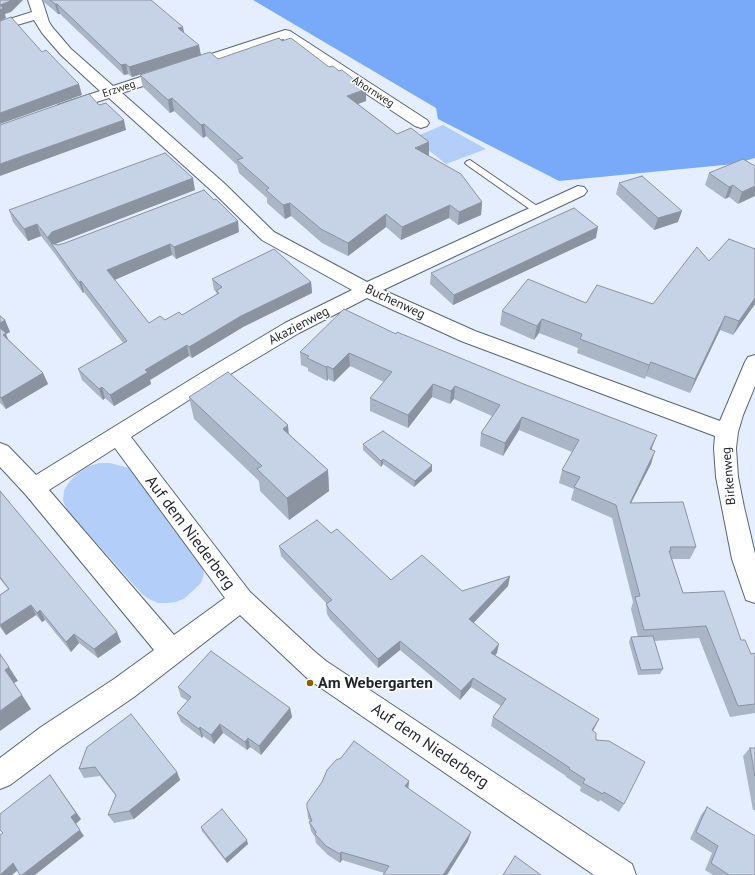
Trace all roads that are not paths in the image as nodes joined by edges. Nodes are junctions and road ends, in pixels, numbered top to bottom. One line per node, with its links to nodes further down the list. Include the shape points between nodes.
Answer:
1 (35, 0): 2 (street, Buchenweg)
2 (40, 14): 3 (street); 5 (street, Buchenweg, via 47,30 66,52)
3 (0, 26)
4 (285, 34): 5 (street, Erzweg); 7 (street, Ahornweg)
5 (110, 91): 6 (street, Erzweg); 11 (street, Buchenweg, via 211,191 268,236)
6 (53, 112)
7 (421, 123)
8 (470, 163): 10 (lane)
9 (578, 191): 10 (street, Akazienweg)
10 (537, 210): 11 (street, Akazienweg)
11 (367, 290): 13 (street, Buchenweg, via 468,336); 14 (street, Akazienweg, via 292,328)
12 (755, 362): 13 (street, Birkenweg)
13 (727, 432): 17 (street, Birkenweg, via 725,448 732,507 742,553)
14 (117, 435): 16 (street, Akazienweg); 18 (street, Auf dem Niederberg)
15 (0, 452): 16 (street)
16 (34, 488): 19 (street)
17 (755, 592)
18 (241, 600): 19 (street); 21 (street, Auf dem Niederberg, via 317,670)
19 (172, 652): 20 (street)
20 (0, 775)
21 (621, 875)

